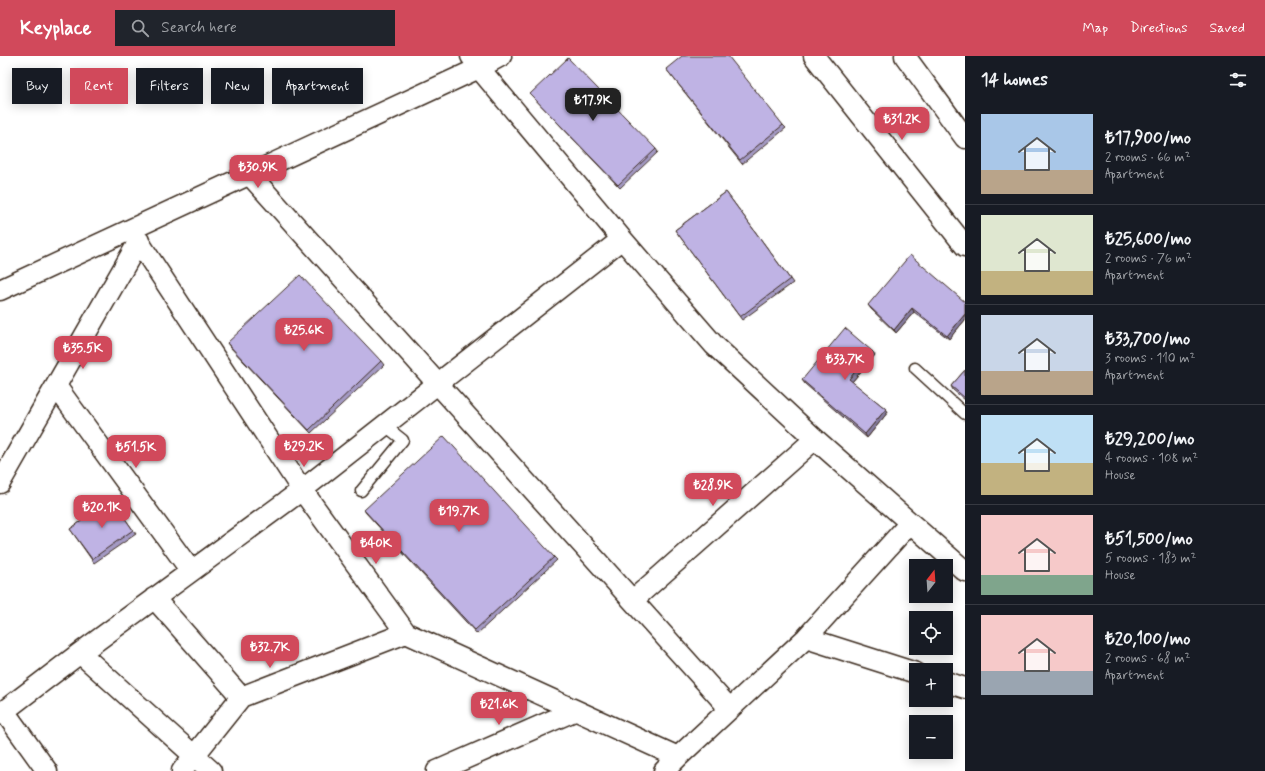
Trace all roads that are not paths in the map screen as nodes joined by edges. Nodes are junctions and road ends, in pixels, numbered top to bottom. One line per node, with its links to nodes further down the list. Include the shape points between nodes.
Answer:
1 (501, 56): 4 (street)
2 (814, 56): 7 (street)
3 (905, 56): 5 (street)
4 (475, 62): 6 (street); 9 (street)
5 (965, 138)
6 (250, 175): 8 (street); 12 (street)
7 (961, 234)
8 (135, 235): 10 (street); 13 (street); 18 (street)
9 (622, 239): 12 (street); 16 (street, via 714,345)
10 (0, 290)
11 (915, 368): 14 (lane)
12 (438, 383): 15 (street); 24 (street)
13 (56, 386): 17 (street); 21 (street)
14 (965, 414)
15 (384, 425): 18 (street); 19 (lane, via 403,440)
16 (815, 439): 20 (street); 24 (street)
17 (0, 483)
18 (302, 490): 21 (street); 25 (street)
19 (361, 491)
20 (910, 523): 22 (street); 26 (street)
21 (191, 571): 23 (street)
22 (965, 571)
23 (154, 598): 27 (street); 31 (street)
24 (633, 600): 32 (street)
25 (406, 633): 31 (street); 33 (street)
26 (806, 638): 28 (street); 32 (street)
27 (80, 653): 34 (street); 36 (street)
28 (909, 671)
29 (953, 684): 30 (street)
30 (965, 688)
31 (241, 697): 36 (street)
32 (730, 709): 35 (street)
33 (574, 711): 35 (street); 39 (street)
34 (2, 712): 37 (street)
35 (678, 757): 40 (street)
36 (188, 764): 38 (street)
37 (47, 771)
38 (211, 771)
39 (437, 771)
40 (664, 771)

